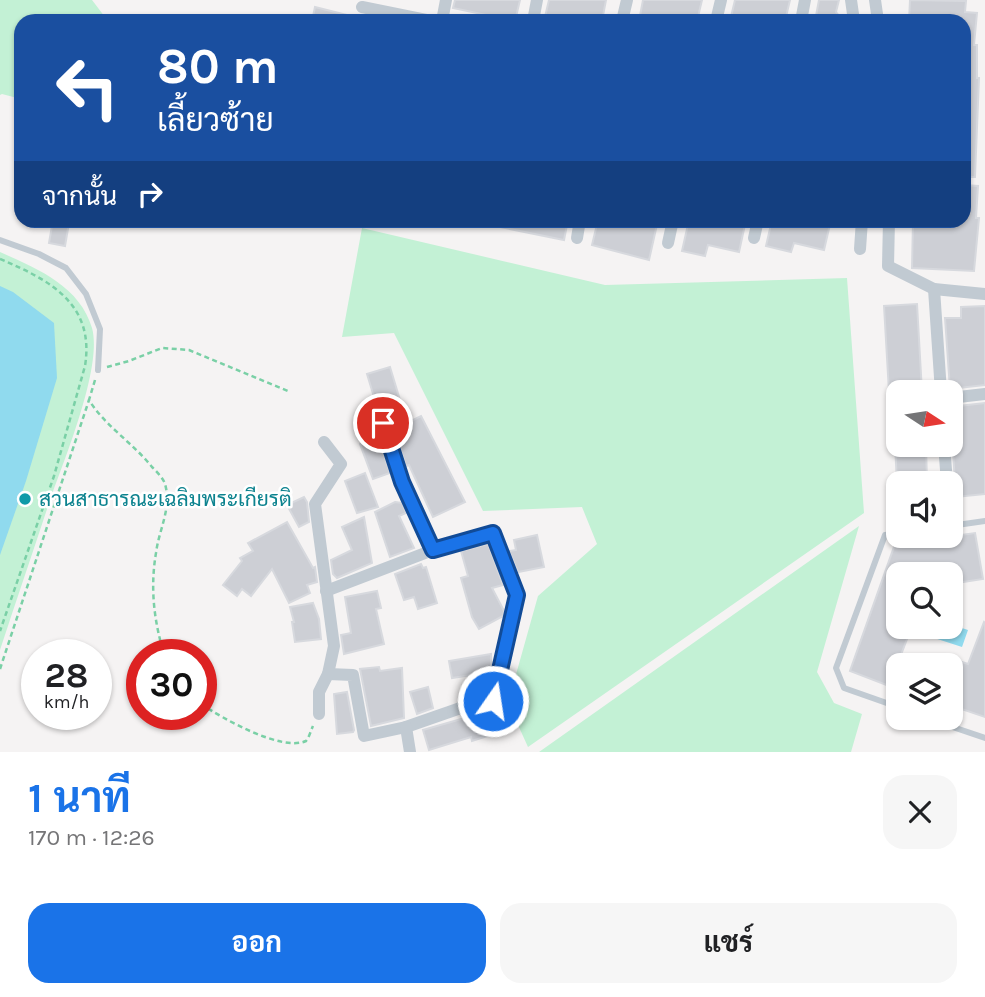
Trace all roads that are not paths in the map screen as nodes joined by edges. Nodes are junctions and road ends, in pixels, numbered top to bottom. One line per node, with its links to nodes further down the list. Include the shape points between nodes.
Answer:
1 (363, 4): 2 (street)
2 (403, 14)
3 (579, 228): 8 (street)
4 (671, 228): 11 (street)
5 (756, 228): 9 (street)
6 (861, 228): 12 (street)
7 (890, 228): 13 (street, via 888,267)
8 (577, 237)
9 (754, 238)
10 (0, 240): 15 (lane, via 66,268 86,294 100,329)
11 (668, 243)
12 (860, 249)
13 (934, 289): 14 (street); 16 (street)
14 (985, 294)
15 (98, 369)
16 (940, 380)
17 (985, 394): 18 (street)
18 (963, 397)
19 (383, 423): 24 (street, via 402,482)
20 (324, 442): 25 (street, via 341,464 316,504)
21 (985, 521): 22 (lane)
22 (963, 524)
23 (886, 535): 27 (lane, via 836,668 844,688)
24 (433, 550): 25 (street); 29 (street, via 493,533 517,595 493,701)
25 (326, 591): 26 (street, via 334,646)
26 (328, 674): 28 (street, via 319,692); 29 (street, via 353,675 364,736)
27 (886, 703)
28 (319, 714)
29 (405, 727): 32 (street)
30 (961, 730): 31 (lane)
31 (985, 738)
32 (410, 752)

